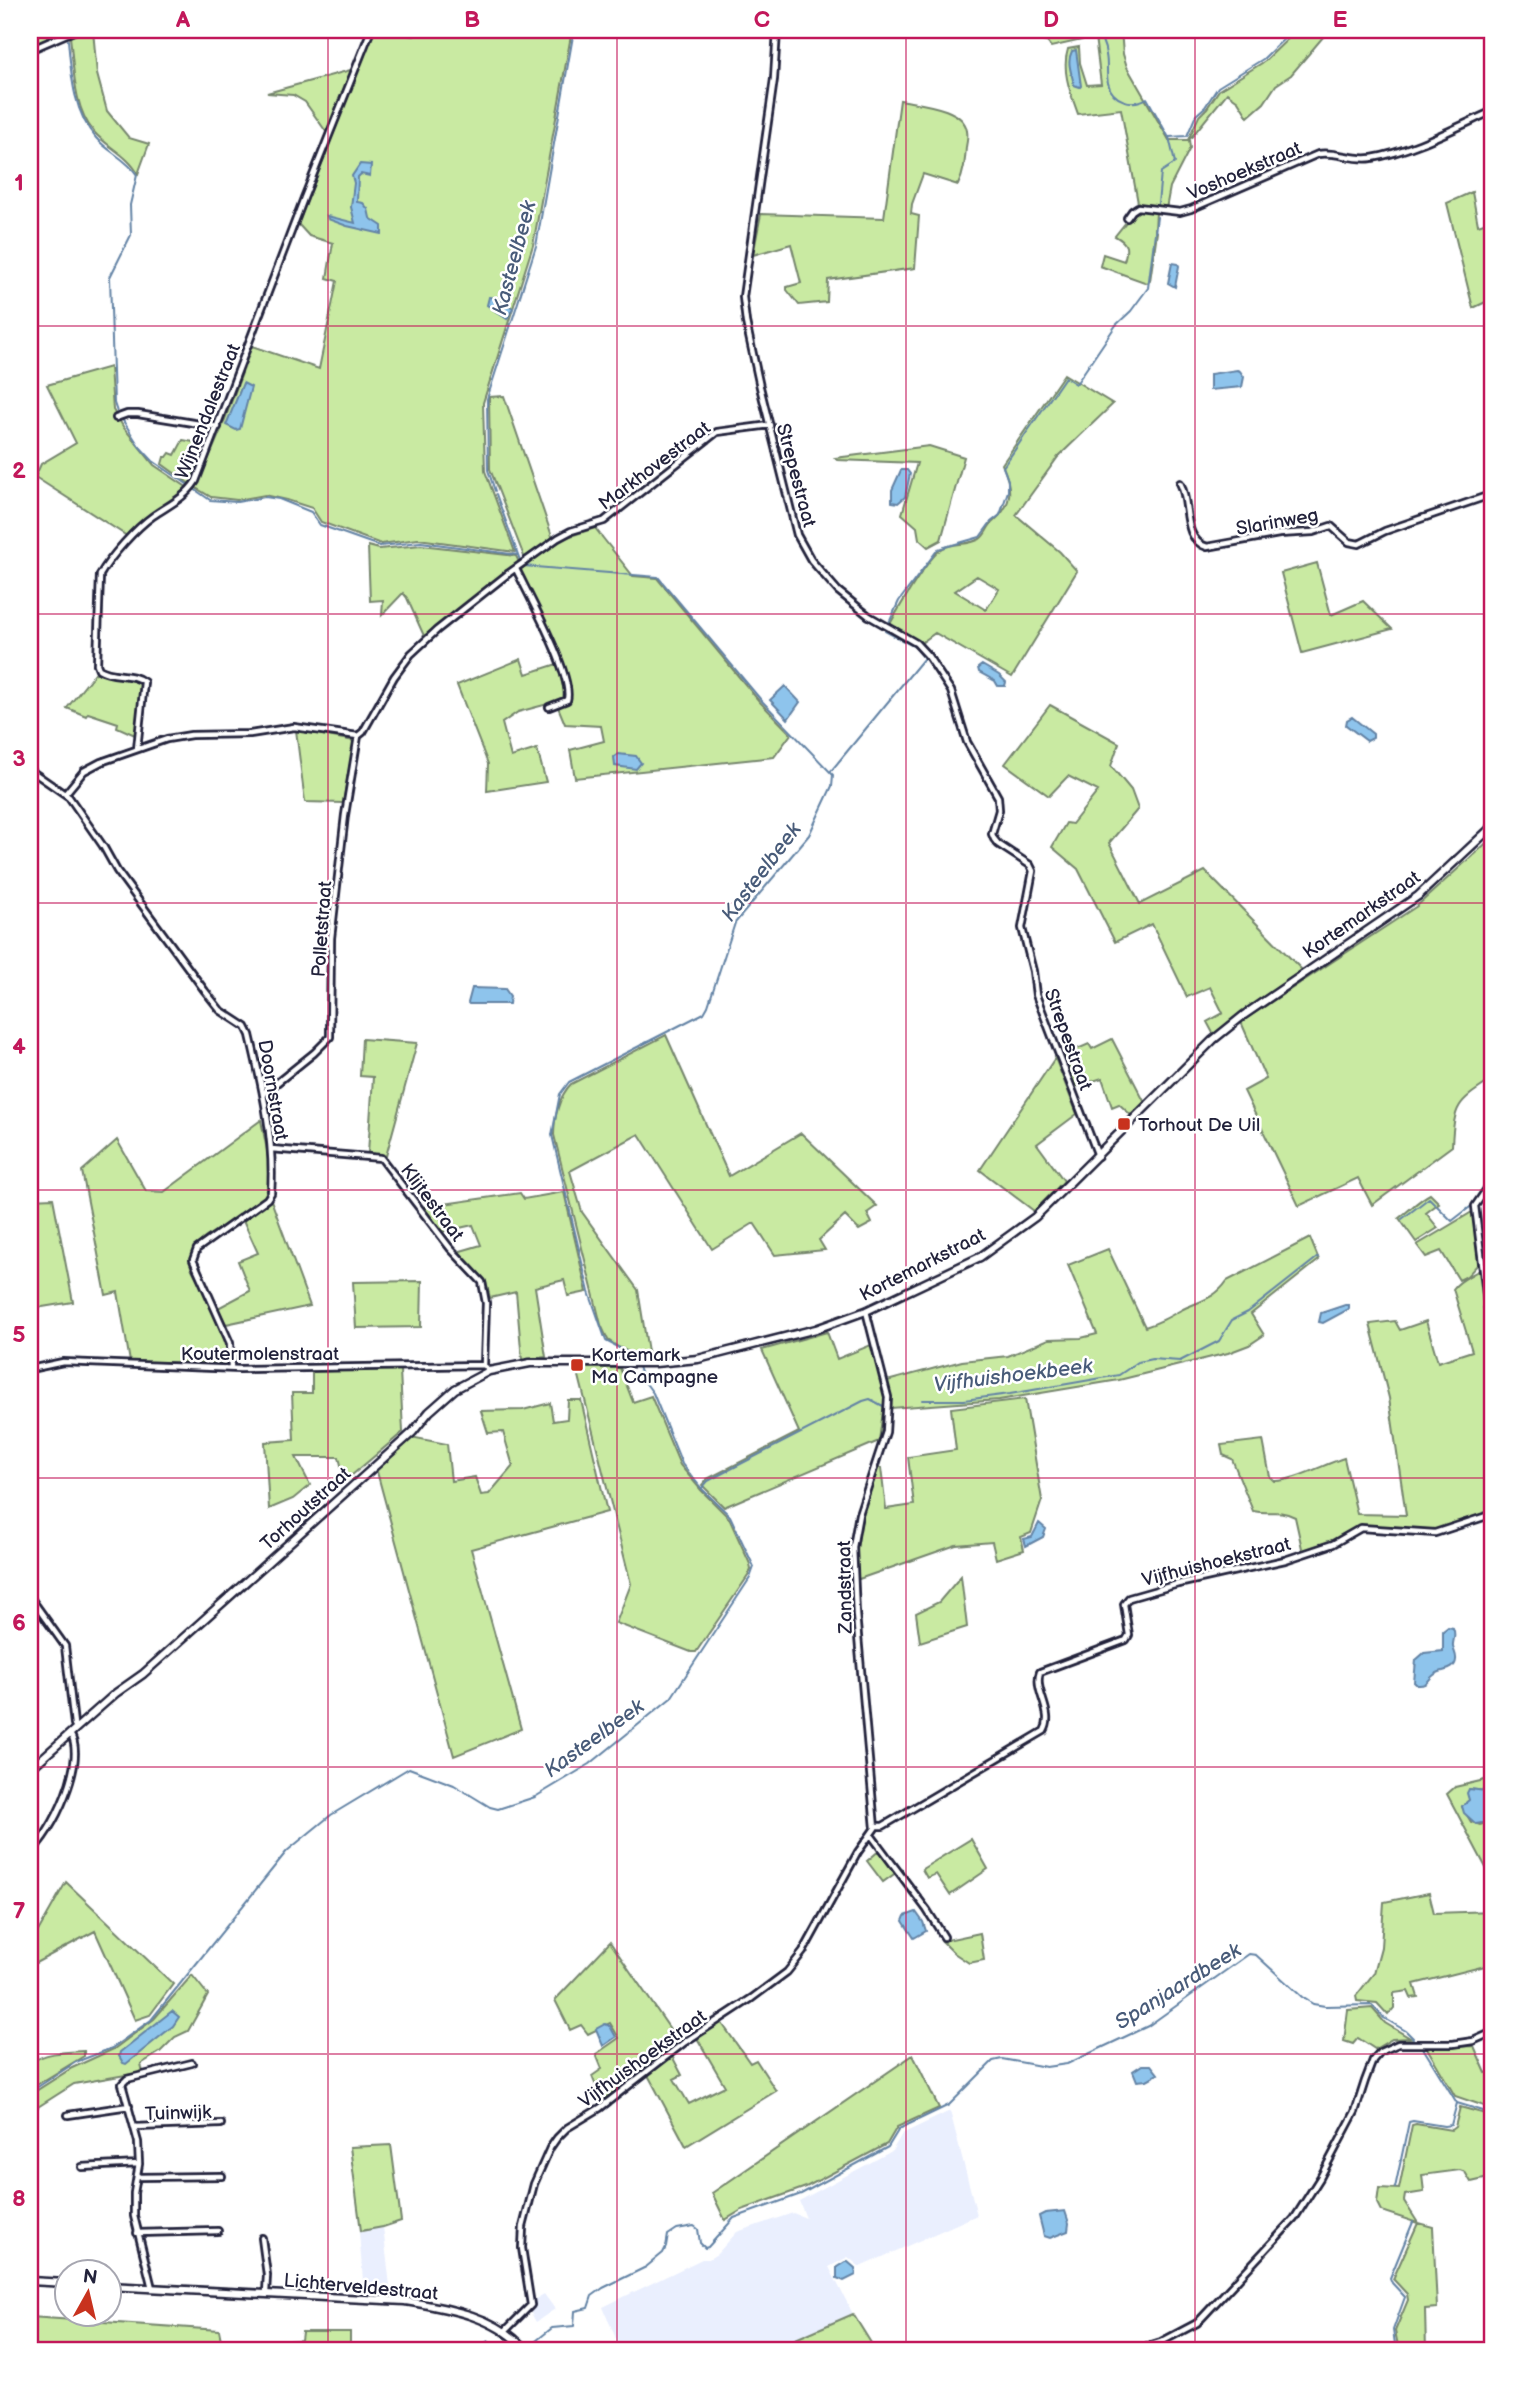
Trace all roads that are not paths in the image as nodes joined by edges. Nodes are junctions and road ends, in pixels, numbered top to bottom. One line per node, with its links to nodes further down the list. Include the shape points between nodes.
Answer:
1 (76, 30): 4 (street)
2 (371, 30): 9 (street, Wijnendalestraat)
3 (777, 30): 8 (street, Strepestraat, via 743,297)
4 (30, 50)
5 (1493, 111): 6 (street, Voshoekstraat, via 1399,150 1354,159 1330,152 1318,154 1191,209 1138,207)
6 (1127, 218)
7 (116, 418): 9 (street, via 138,414)
8 (770, 425): 12 (street, Markhovestraat, via 717,432 604,521 570,531); 22 (street, Strepestraat, via 797,535 811,561 838,591 869,616 916,643 928,656 951,691 967,742 998,797 993,839 1033,871 1022,928 1036,995)
9 (218, 427): 16 (street, Wijnendalestraat, via 192,487 141,526 100,575 98,667 144,682)
10 (1180, 483): 11 (street, Slarinweg, via 1193,536 1207,547 1331,526 1349,542 1359,544)
11 (1493, 494)
12 (523, 564): 13 (street, Polletstraat)
13 (516, 569): 14 (street, via 568,688 567,700); 15 (street, Polletstraat, via 411,654)
14 (549, 707)
15 (358, 736): 16 (street, via 294,727 250,734 191,735); 20 (street, Polletstraat, via 331,938 330,1037)
16 (137, 749): 18 (street, via 84,771)
17 (30, 770): 18 (street, Doornstraat)
18 (65, 794): 20 (street, Doornstraat, via 205,991 220,1010 246,1027)
19 (1493, 826): 22 (street, Kortemarkstraat, via 1418,896 1213,1040)
20 (262, 1094): 21 (street, Doornstraat)
21 (271, 1149): 27 (street, Doornstraat, via 271,1193 267,1199 197,1249 193,1260 230,1343); 28 (street, Klijtestraat, via 381,1158 482,1282)
22 (1098, 1156): 24 (street, Kortemarkstraat, via 1035,1217 980,1257)
23 (1493, 1180): 25 (street, via 1475,1206)
24 (866, 1311): 26 (street, Kortemarkstraat, via 816,1329 698,1359); 35 (street, Zandstraat, via 888,1397 886,1433 853,1547)
25 (1493, 1350)
26 (638, 1363): 28 (street, Torhoutstraat, via 530,1363)
27 (231, 1368): 28 (street, Koutermolenstraat); 29 (street, Koutermolenstraat, via 63,1363)
28 (486, 1368): 32 (street, Torhoutstraat, via 455,1389 413,1433)
29 (30, 1369)
30 (1493, 1514): 35 (street, Vijfhuishoekstraat, via 1435,1533 1361,1528 1333,1544 1285,1560 1129,1598 1124,1604 1126,1640 1040,1672 1047,1721 1044,1731)
31 (30, 1597): 32 (street, via 65,1646)
32 (76, 1728): 33 (street, Torhoutstraat)
33 (70, 1734): 34 (street, Torhoutstraat); 37 (street, via 74,1746 68,1788 47,1833)
34 (30, 1769)
35 (876, 1826): 36 (street, Vijfhuishoekstraat)
36 (871, 1835): 38 (street); 57 (street, Vijfhuishoekstraat, via 803,1952 786,1972 557,2138 541,2166 523,2227 531,2305)
37 (30, 1852)
38 (944, 1937)
39 (1493, 2032): 59 (street, via 1473,2041 1398,2044 1380,2052 1355,2112 1294,2219 1198,2323)
40 (192, 2063): 41 (street, Tuinwijk, via 125,2080 122,2087)
41 (129, 2106): 42 (street, Tuinwijk); 44 (street, Tuinwijk)
42 (68, 2115)
43 (221, 2124): 44 (street, Tuinwijk)
44 (135, 2127): 45 (street, Tuinwijk)
45 (139, 2164): 46 (street); 48 (street, Tuinwijk)
46 (82, 2167)
47 (222, 2176): 48 (street)
48 (138, 2177): 50 (street, Tuinwijk, via 134,2204)
49 (218, 2231): 50 (street)
50 (137, 2233): 55 (street, Tuinwijk)
51 (262, 2238): 56 (street, Lichterveldestraat)
52 (30, 2281): 53 (street)
53 (52, 2282)
54 (122, 2287): 55 (street, Lichterveldestraat)
55 (152, 2288): 56 (street, Lichterveldestraat)
56 (266, 2293): 57 (street, Lichterveldestraat, via 405,2301 468,2316)
57 (505, 2331): 58 (street, Lichterveldestraat)
58 (524, 2349)
59 (1133, 2351)

